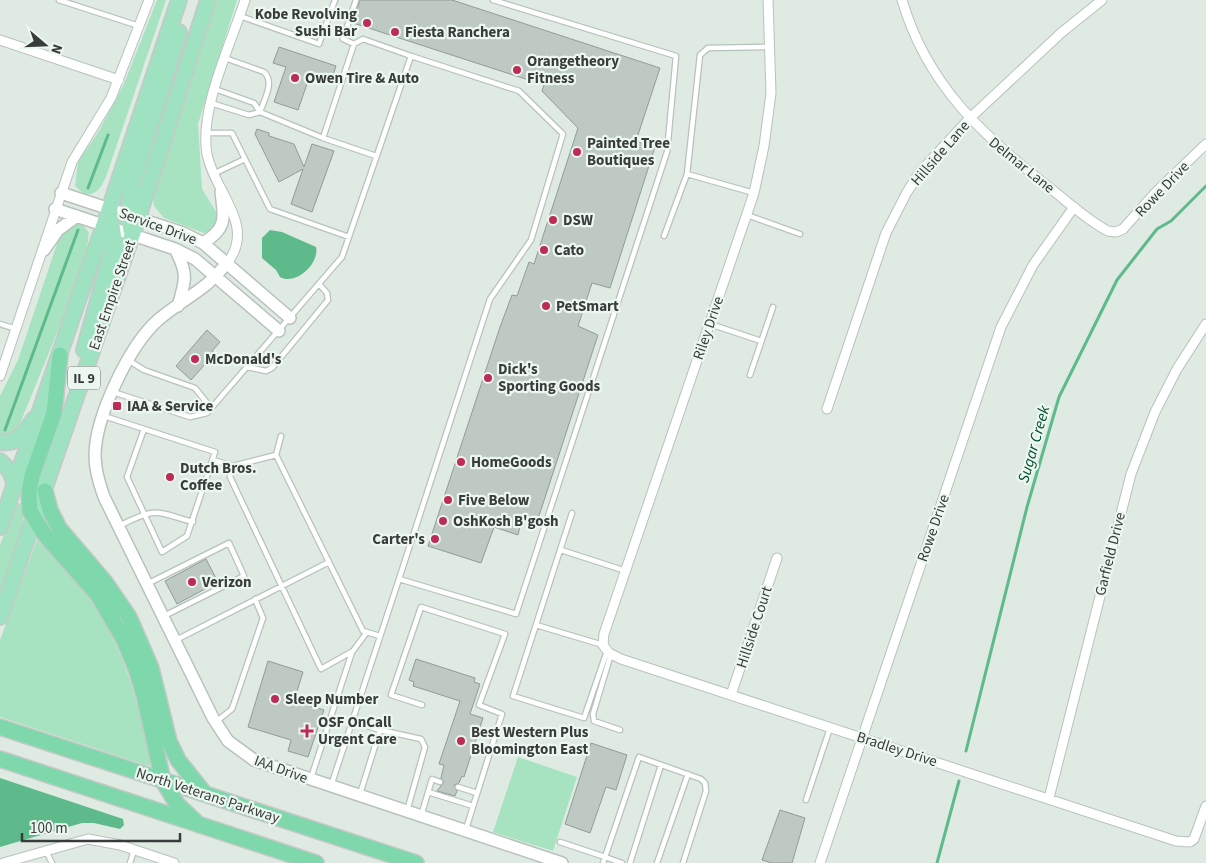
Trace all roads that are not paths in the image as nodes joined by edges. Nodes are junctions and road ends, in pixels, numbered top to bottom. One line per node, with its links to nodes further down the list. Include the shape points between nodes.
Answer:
1 (61, 0): 13 (lane)
2 (150, 0): 13 (street)
3 (180, 0): 35 (main road, East Empire Street / IL 9); 39 (main road, via 182,24 133,181)
4 (208, 0): 39 (main road, East Empire Street / IL 9)
5 (245, 0): 12 (street)
6 (335, 0): 12 (lane, via 319,44)
7 (356, 0): 15 (lane, via 343,39)
8 (493, 0): 91 (lane, via 676,56 667,152 516,614)
9 (768, 0): 16 (street, Riley Drive)
10 (902, 0): 23 (street, Delmar Lane, via 928,61)
11 (1102, 0): 23 (street, Hillside Lane, via 1061,33)
12 (240, 16): 18 (street)
13 (139, 26): 19 (street)
14 (0, 40): 19 (street)
15 (354, 44): 17 (lane, via 363,39); 25 (lane)
16 (769, 47): 30 (lane, via 703,50 696,83); 33 (street, Riley Drive, via 769,121)
17 (411, 56): 27 (lane); 91 (lane, via 519,91 563,134 531,240 490,299)
18 (225, 58): 20 (street); 22 (lane, via 268,76 269,84)
19 (119, 80): 32 (street, via 77,152)
20 (215, 89): 21 (street); 22 (lane, via 254,103)
21 (210, 103): 22 (lane, via 249,115); 24 (street)
22 (260, 112): 25 (lane)
23 (969, 119): 34 (street, Delmar Lane, via 1008,156); 70 (street, Hillside Lane, via 920,172 895,214)
24 (205, 133): 28 (lane, via 232,133); 29 (street)
25 (323, 138): 27 (lane)
26 (1206, 144): 41 (street, Rowe Drive, via 1123,229)
27 (376, 156): 45 (lane)
28 (245, 159): 29 (lane); 45 (lane, via 270,209)
29 (212, 174): 31 (street)
30 (687, 174): 33 (lane); 44 (lane)
31 (221, 192): 46 (street, via 224,218 220,229); 49 (street, via 238,224 236,248)
32 (61, 193): 35 (street, Service Drive); 36 (street)
33 (754, 193): 37 (street, Riley Drive)
34 (1074, 207): 41 (street, Delmar Lane, via 1101,227); 111 (street, Rowe Drive, via 1033,264 1001,327)
35 (110, 208): 39 (street, Service Drive); 40 (main road, East Empire Street / IL 9)
36 (55, 209): 38 (street, Service Drive); 48 (street)
37 (747, 215): 42 (lane); 56 (street, Riley Drive)
38 (77, 216): 40 (street, Service Drive); 48 (street, via 58,230)
39 (133, 216): 43 (main road, East Empire Street / IL 9); 46 (street, Service Drive)
40 (108, 227): 43 (street, Service Drive); 61 (main road, East Empire Street / IL 9); 66 (main road, via 114,239 78,370)
41 (1116, 232)
42 (800, 234)
43 (132, 235): 47 (street, Service Drive); 66 (main road, East Empire Street / IL 9)
44 (664, 236)
45 (349, 237): 51 (lane, via 342,257)
46 (203, 243): 49 (street, Service Drive)
47 (175, 249): 50 (street, Service Drive, via 195,258); 52 (street, via 185,268 185,284)
48 (44, 250): 58 (street)
49 (228, 262): 50 (street, IAA Drive); 54 (street, Service Drive)
50 (215, 276): 52 (street, IAA Drive); 59 (street, Service Drive)
51 (319, 284): 54 (lane); 63 (lane, via 327,293 328,300 272,368 266,371)
52 (178, 306): 62 (street, IAA Drive, via 148,330)
53 (773, 307): 60 (lane)
54 (290, 318): 59 (lane)
55 (0, 324): 58 (lane)
56 (710, 324): 60 (lane); 90 (street, Riley Drive)
57 (1206, 324): 124 (street, Garfield Drive, via 1166,388 1131,474)
58 (17, 330): 65 (street)
59 (279, 331): 63 (lane)
60 (762, 341): 64 (lane)
61 (60, 355): 68 (main road, East Empire Street / IL 9); 83 (highway, via 54,413 29,492 30,510)
62 (127, 360): 67 (street, IAA Drive); 69 (lane, via 144,370 195,388)
63 (247, 367): 69 (lane)
64 (750, 375)
65 (0, 376)
66 (81, 385): 80 (main road, East Empire Street / IL 9)
67 (113, 392): 69 (lane, via 190,417 207,413); 71 (street, IAA Drive)
68 (44, 403): 74 (main road, via 23,435 11,442); 79 (main road, East Empire Street / IL 9)
69 (211, 408)
70 (827, 409)
71 (104, 416): 72 (lane); 86 (street, IAA Drive, via 96,447 99,482)
72 (144, 429): 76 (lane, via 215,452); 81 (lane, via 127,476)
73 (281, 436): 75 (lane)
74 (0, 442)
75 (276, 455): 78 (lane); 89 (lane)
76 (213, 460): 78 (lane); 84 (lane)
77 (0, 461): 79 (main road, via 10,471)
78 (233, 466): 93 (lane, via 230,476)
79 (15, 486): 85 (main road, East Empire Street / IL 9)
80 (45, 491): 83 (main road, East Empire Street / IL 9); 122 (highway, via 59,528 105,582 129,617 151,668 169,741 178,760)
81 (144, 513): 84 (lane, via 154,511); 84 (lane, via 162,552 187,536); 86 (lane)
82 (572, 513): 87 (lane)
83 (35, 520): 96 (main road, East Empire Street / IL 9); 116 (highway, via 98,595 124,640 144,695)
84 (193, 522)
85 (0, 527)
86 (119, 527): 92 (street, IAA Drive)
87 (560, 550): 90 (lane); 97 (lane)
88 (776, 558): 103 (street, Hillside Court)
89 (329, 562): 93 (lane); 98 (lane, via 363,631)
90 (626, 572): 101 (street, Riley Drive, via 604,634)
91 (399, 579): 99 (lane)
92 (147, 584): 95 (street, IAA Drive); 95 (lane, via 229,543 244,576)
93 (280, 586): 94 (lane); 102 (lane, via 321,669)
94 (255, 599): 100 (lane); 106 (lane, via 263,618 232,709)
95 (163, 616): 100 (street, IAA Drive)
96 (0, 617)
97 (536, 625): 101 (lane); 101 (lane, via 513,696 584,718)
98 (367, 632): 99 (lane); 102 (lane)
99 (380, 636): 105 (lane)
100 (174, 640): 106 (street, IAA Drive)
101 (606, 650): 103 (street, Bradley Drive); 110 (lane, via 594,721)
102 (352, 652): 115 (lane)
103 (731, 695): 108 (street, Bradley Drive)
104 (422, 705): 121 (lane, via 391,695 421,607 505,634 479,705 502,714)
105 (352, 721): 109 (lane); 118 (lane)
106 (215, 723): 115 (street, IAA Drive, via 228,741 246,756)
107 (0, 727): 116 (highway, North Veterans Parkway)
108 (830, 728): 111 (street, Bradley Drive); 125 (lane)
109 (380, 730): 123 (lane); 128 (lane, via 421,739 424,744)
110 (620, 730)
111 (863, 738): 124 (street, Bradley Drive); 149 (street, Rowe Drive)
112 (0, 760): 130 (highway, North Veterans Parkway)
113 (661, 764): 114 (lane); 135 (lane, via 639,757); 146 (lane)
114 (688, 774): 147 (lane); 148 (lane, via 701,779 706,791)
115 (311, 779): 118 (street, IAA Drive)
116 (163, 781): 122 (highway, North Veterans Parkway); 130 (highway, via 177,804)
117 (440, 782): 120 (lane, via 432,779)
118 (331, 786): 123 (street, IAA Drive)
119 (458, 787): 121 (lane)
120 (428, 792): 126 (lane); 129 (lane)
121 (478, 793): 126 (lane)
122 (206, 795): 142 (highway, North Veterans Parkway)
123 (360, 796): 128 (street, IAA Drive)
124 (1049, 798): 127 (street, Bradley Drive, via 1185,843 1193,840)
125 (806, 800)
126 (473, 806): 131 (lane)
127 (1206, 806)
128 (407, 811): 129 (street, IAA Drive)
129 (421, 816): 131 (street, IAA Drive)
130 (199, 825): 141 (highway, North Veterans Parkway)
131 (465, 831): 143 (street, IAA Drive)
132 (560, 842): 135 (lane)
133 (46, 850): 134 (street, via 88,838); 137 (street); 138 (lane)
134 (134, 850): 136 (street); 139 (lane)
135 (605, 857): 144 (lane); 145 (lane)
136 (158, 860): 140 (street)
137 (3, 863)
138 (52, 863)
139 (130, 863)
140 (174, 863)
141 (316, 863)
142 (416, 863)
143 (562, 863)
144 (603, 863)
145 (622, 863)
146 (630, 863)
147 (657, 863)
148 (683, 863)
149 (820, 863)

